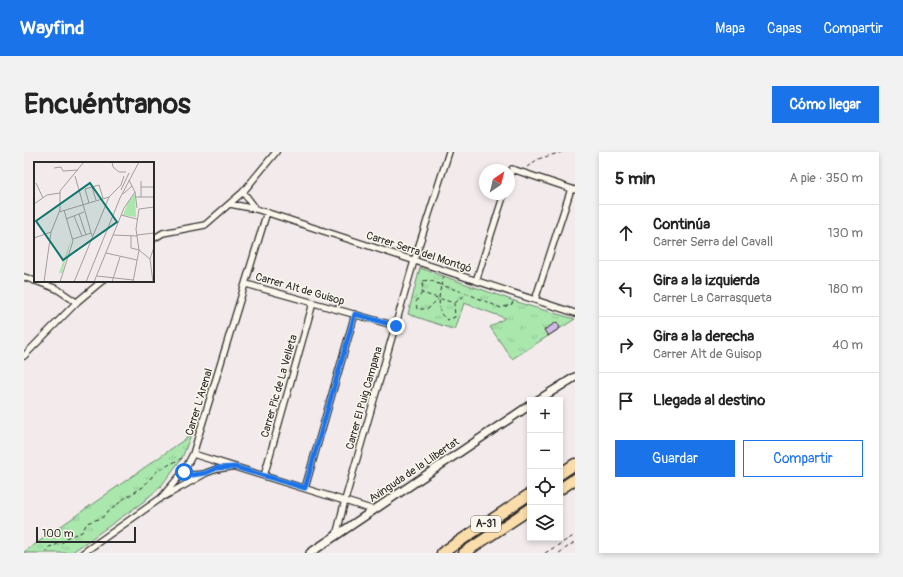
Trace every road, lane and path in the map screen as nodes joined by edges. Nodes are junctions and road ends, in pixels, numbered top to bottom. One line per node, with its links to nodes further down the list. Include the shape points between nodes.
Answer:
1 (276, 152): 7 (street)
2 (449, 152): 13 (street, Carrer El Puig Campana)
3 (562, 152): 5 (path, via 538,158 528,165)
4 (515, 170): 5 (street)
5 (524, 173): 6 (street)
6 (573, 189): 26 (street)
7 (243, 192): 9 (street); 10 (street)
8 (502, 200): 17 (street)
9 (230, 204): 10 (street, Carrer Serra del Montgó); 12 (street, via 205,225 163,233)
10 (256, 209): 11 (street, Carrer Serra del Montgó)
11 (266, 212): 13 (street, Carrer Serra del Montgó); 20 (street, Carrer L'Arenal)
12 (154, 238)
13 (414, 261): 14 (street, Carrer Serra del Montgó); 32 (street, Carrer El Puig Campana)
14 (445, 271): 17 (street, Carrer Serra del Montgó); 21 (path)
15 (24, 277): 16 (street)
16 (34, 280)
17 (476, 281): 24 (street, Carrer Serra del Montgó)
18 (39, 282): 27 (street, via 57,289)
19 (101, 282): 27 (street)
20 (246, 284): 28 (street, Carrer Alt de Guisop); 37 (street, Carrer L'Arenal)
21 (441, 285): 22 (path, via 429,280 423,281); 23 (path); 25 (path)
22 (422, 293): 25 (path); 25 (path, via 416,302 417,310 428,309)
23 (466, 293): 24 (path, via 501,308 512,304); 29 (path)
24 (517, 295): 26 (street, Carrer Serra del Montgó)
25 (439, 298): 29 (path); 29 (path, via 440,313 447,320 455,317)
26 (534, 300): 30 (street, Carrer Serra del Montgó)
27 (76, 302): 33 (street)
28 (313, 303): 31 (street, Carrer Alt de Guisop); 44 (street, Carrer Pic de La Velleta)
29 (454, 303)
30 (575, 313)
31 (355, 314): 32 (street, Carrer Alt de Guisop); 47 (street)
32 (396, 326): 50 (street, Carrer El Puig Campana)
33 (24, 356)
34 (575, 377): 35 (street)
35 (543, 397)
36 (527, 408): 51 (street, Avinguda de la Llibertat)
37 (194, 454): 40 (street); 41 (street, Carrer L'Arenal)
38 (182, 458): 56 (path, via 157,471 143,487 124,498 101,518 87,523 82,532 49,547)
39 (575, 464): 42 (highway)
40 (235, 467): 43 (street, via 217,468); 44 (street)
41 (184, 472): 43 (street, via 192,475); 49 (street, Carrer L'Arenal)
42 (563, 472)
43 (206, 473): 49 (street)
44 (264, 476): 47 (street)
45 (575, 479): 46 (highway)
46 (563, 487)
47 (305, 488): 50 (street)
48 (527, 496): 59 (highway, A-31)
49 (161, 498): 57 (street, Carrer L'Arenal)
50 (345, 500): 51 (street); 54 (street, Carrer El Puig Campana)
51 (374, 510): 54 (street, Avinguda de la Llibertat)
52 (527, 511): 60 (highway, A-31)
53 (575, 535): 61 (path)
54 (336, 536): 58 (street, Avinguda de la Llibertat)
55 (575, 542): 62 (path)
56 (44, 553)
57 (83, 553)
58 (310, 553)
59 (442, 553)
60 (464, 553)
61 (545, 553)
62 (559, 553)

